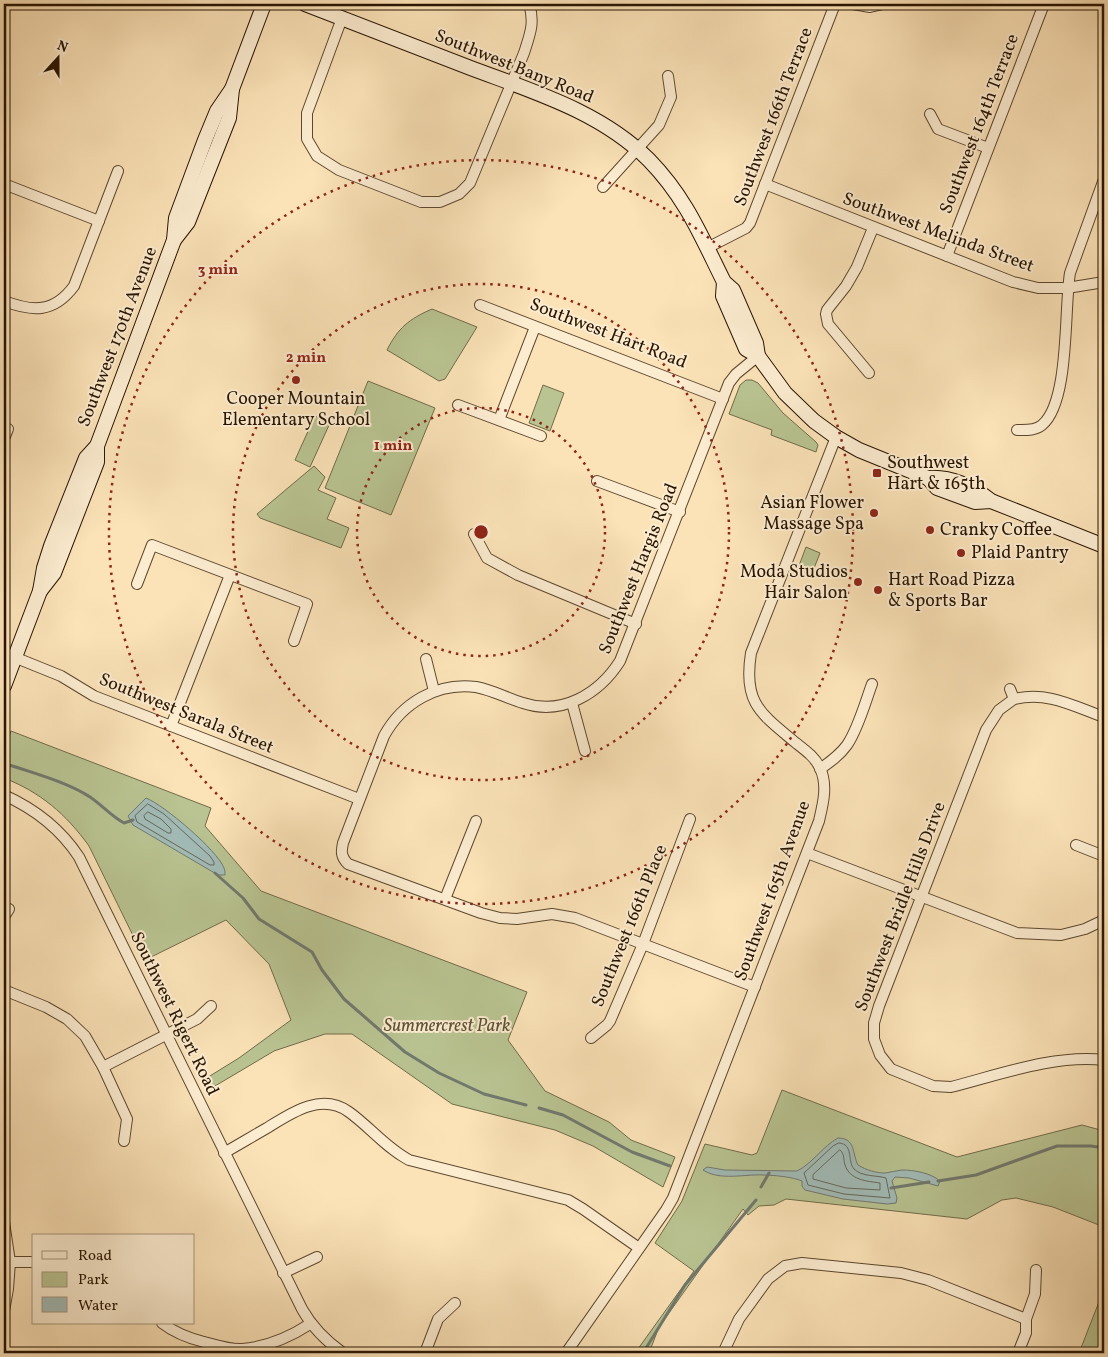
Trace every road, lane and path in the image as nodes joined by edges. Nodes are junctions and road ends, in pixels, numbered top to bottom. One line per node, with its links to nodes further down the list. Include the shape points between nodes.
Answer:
1 (264, 4): 46 (main road, Southwest 170th Avenue, via 232,89 217,111 205,140 176,218 174,240 97,446 86,458 51,546 40,591)
2 (305, 4): 8 (main road, Southwest Bany Road)
3 (528, 4): 10 (street, via 533,17 531,34)
4 (835, 4): 17 (street, Southwest 166th Terrace)
5 (853, 4): 6 (street, via 870,7)
6 (883, 4)
7 (1044, 4): 12 (street, Southwest 164th Terrace)
8 (342, 18): 10 (main road, Southwest Bany Road); 10 (street, via 306,123 307,139 317,156 339,170 421,202 440,202 458,194 470,183)
9 (668, 76): 13 (street, via 671,97 659,125)
10 (511, 84): 13 (main road, Southwest Bany Road, via 576,110)
11 (930, 114): 12 (street, via 938,129)
12 (988, 148): 22 (street, Southwest 164th Terrace)
13 (638, 150): 18 (street); 21 (main road, Southwest Bany Road, via 670,183)
14 (118, 171): 19 (street)
15 (1104, 179): 24 (street)
16 (4, 184): 19 (street)
17 (765, 184): 20 (street, Southwest Melinda Street); 21 (street, Southwest 166th Terrace, via 746,228)
18 (602, 187)
19 (99, 221): 25 (street, via 74,286 66,296 55,304 37,309)
20 (873, 228): 22 (street, Southwest Melinda Street); 29 (street, via 857,267 826,314 828,324)
21 (708, 248): 28 (main road, Southwest Bany Road, via 724,282 734,290 756,343)
22 (947, 256): 24 (street, Southwest Melinda Street, via 1013,282 1038,288)
23 (1104, 282): 24 (street, Southwest Melinda Street)
24 (1067, 288): 34 (street, via 1063,362 1057,397 1042,425 1032,430)
25 (4, 301)
26 (480, 305): 27 (street, Southwest Hart Road)
27 (535, 327): 30 (street, Southwest Hart Road); 32 (street)
28 (758, 356): 30 (street, Southwest Hargis Road, via 736,374); 36 (main road, Southwest Bany Road, via 798,407)
29 (869, 373)
30 (723, 399): 39 (street, Southwest Hargis Road)
31 (458, 404): 32 (street)
32 (499, 420): 35 (street)
33 (8, 429): 37 (street)
34 (1017, 430)
35 (541, 436)
36 (836, 437): 41 (main road, via 859,450 928,478 937,488 975,502 991,501); 57 (street, Southwest 165th Avenue, via 751,653 748,673 750,691 758,708 808,752)
37 (4, 439)
38 (597, 482): 39 (street)
39 (680, 512): 44 (street, Southwest Hargis Road)
40 (474, 534): 44 (street, via 488,558 501,567)
41 (1104, 546)
42 (230, 575): 43 (street, via 152,545); 45 (street, via 307,604); 55 (street)
43 (136, 584)
44 (636, 624): 53 (street, Southwest Hargis Road, via 620,661 606,682)
45 (294, 641)
46 (9, 656): 49 (main road, Southwest 170th Avenue); 55 (street, Southwest Sarala Street, via 61,676 94,696)
47 (426, 659): 51 (street)
48 (872, 684): 57 (street, via 846,746)
49 (4, 686)
50 (1010, 689): 52 (street)
51 (434, 691): 53 (street, Southwest Hargis Road, via 477,688 524,704 555,706); 59 (street, Southwest Hargis Road, via 390,725)
52 (1014, 699): 54 (street, via 1054,698); 65 (street, Southwest Bridle Hills Drive, via 999,710 986,730)
53 (572, 703): 56 (street)
54 (1104, 717)
55 (171, 726): 59 (street, Southwest Sarala Street)
56 (585, 751)
57 (820, 769): 63 (street, Southwest 165th Avenue, via 824,801)
58 (4, 795): 72 (street, Southwest Rigert Road, via 38,814 64,835 99,898)
59 (359, 799): 66 (street, Southwest Hargis Road, via 343,842 342,858 348,864)
60 (690, 819): 68 (street, Southwest 166th Place)
61 (476, 821): 66 (street)
62 (1076, 845): 64 (street)
63 (807, 853): 65 (street); 69 (street, Southwest 165th Avenue)
64 (1104, 856)
65 (922, 896): 67 (street, via 1018,933 1061,935); 74 (street, Southwest Bridle Hills Drive, via 874,1023 874,1039 880,1056 891,1068 933,1086 950,1086 1058,1060)
66 (445, 899): 68 (street, Southwest Hargis Road, via 500,918 552,914 574,918)
67 (1104, 920)
68 (643, 944): 69 (street, Southwest Hargis Road); 73 (street, Southwest 166th Place, via 610,1020)
69 (755, 986): 79 (street, Southwest 165th Avenue, via 673,1198)
70 (4, 990): 75 (street, via 46,1006 67,1019 85,1036)
71 (211, 1006): 72 (street, via 197,1019)
72 (166, 1036): 75 (street); 77 (street, Southwest Rigert Road)
73 (590, 1038)
74 (1104, 1060)
75 (103, 1067): 76 (street, via 127,1118)
76 (124, 1141)
77 (224, 1154): 79 (street, via 299,1108 331,1105 348,1112 409,1160 568,1200); 84 (street, Southwest Rigert Road)
78 (4, 1222): 81 (street)
79 (640, 1248): 93 (street, Southwest 165th Avenue)
80 (317, 1257): 84 (street)
81 (10, 1262): 82 (street); 86 (street)
82 (32, 1262)
83 (1036, 1270): 87 (street, via 1035,1294)
84 (283, 1273): 89 (street, Southwest Rigert Road)
85 (455, 1303): 92 (street, via 438,1319)
86 (4, 1311)
87 (1026, 1318): 94 (street, via 928,1280 901,1273 802,1263 785,1266 768,1279 739,1319); 95 (street, via 1026,1333)
88 (164, 1324): 90 (street, via 185,1338)
89 (310, 1324): 90 (street, via 275,1342); 91 (street, Southwest Rigert Road)
90 (242, 1351)
91 (343, 1353)
92 (425, 1353)
93 (566, 1353)
94 (723, 1353)
95 (1018, 1353)

